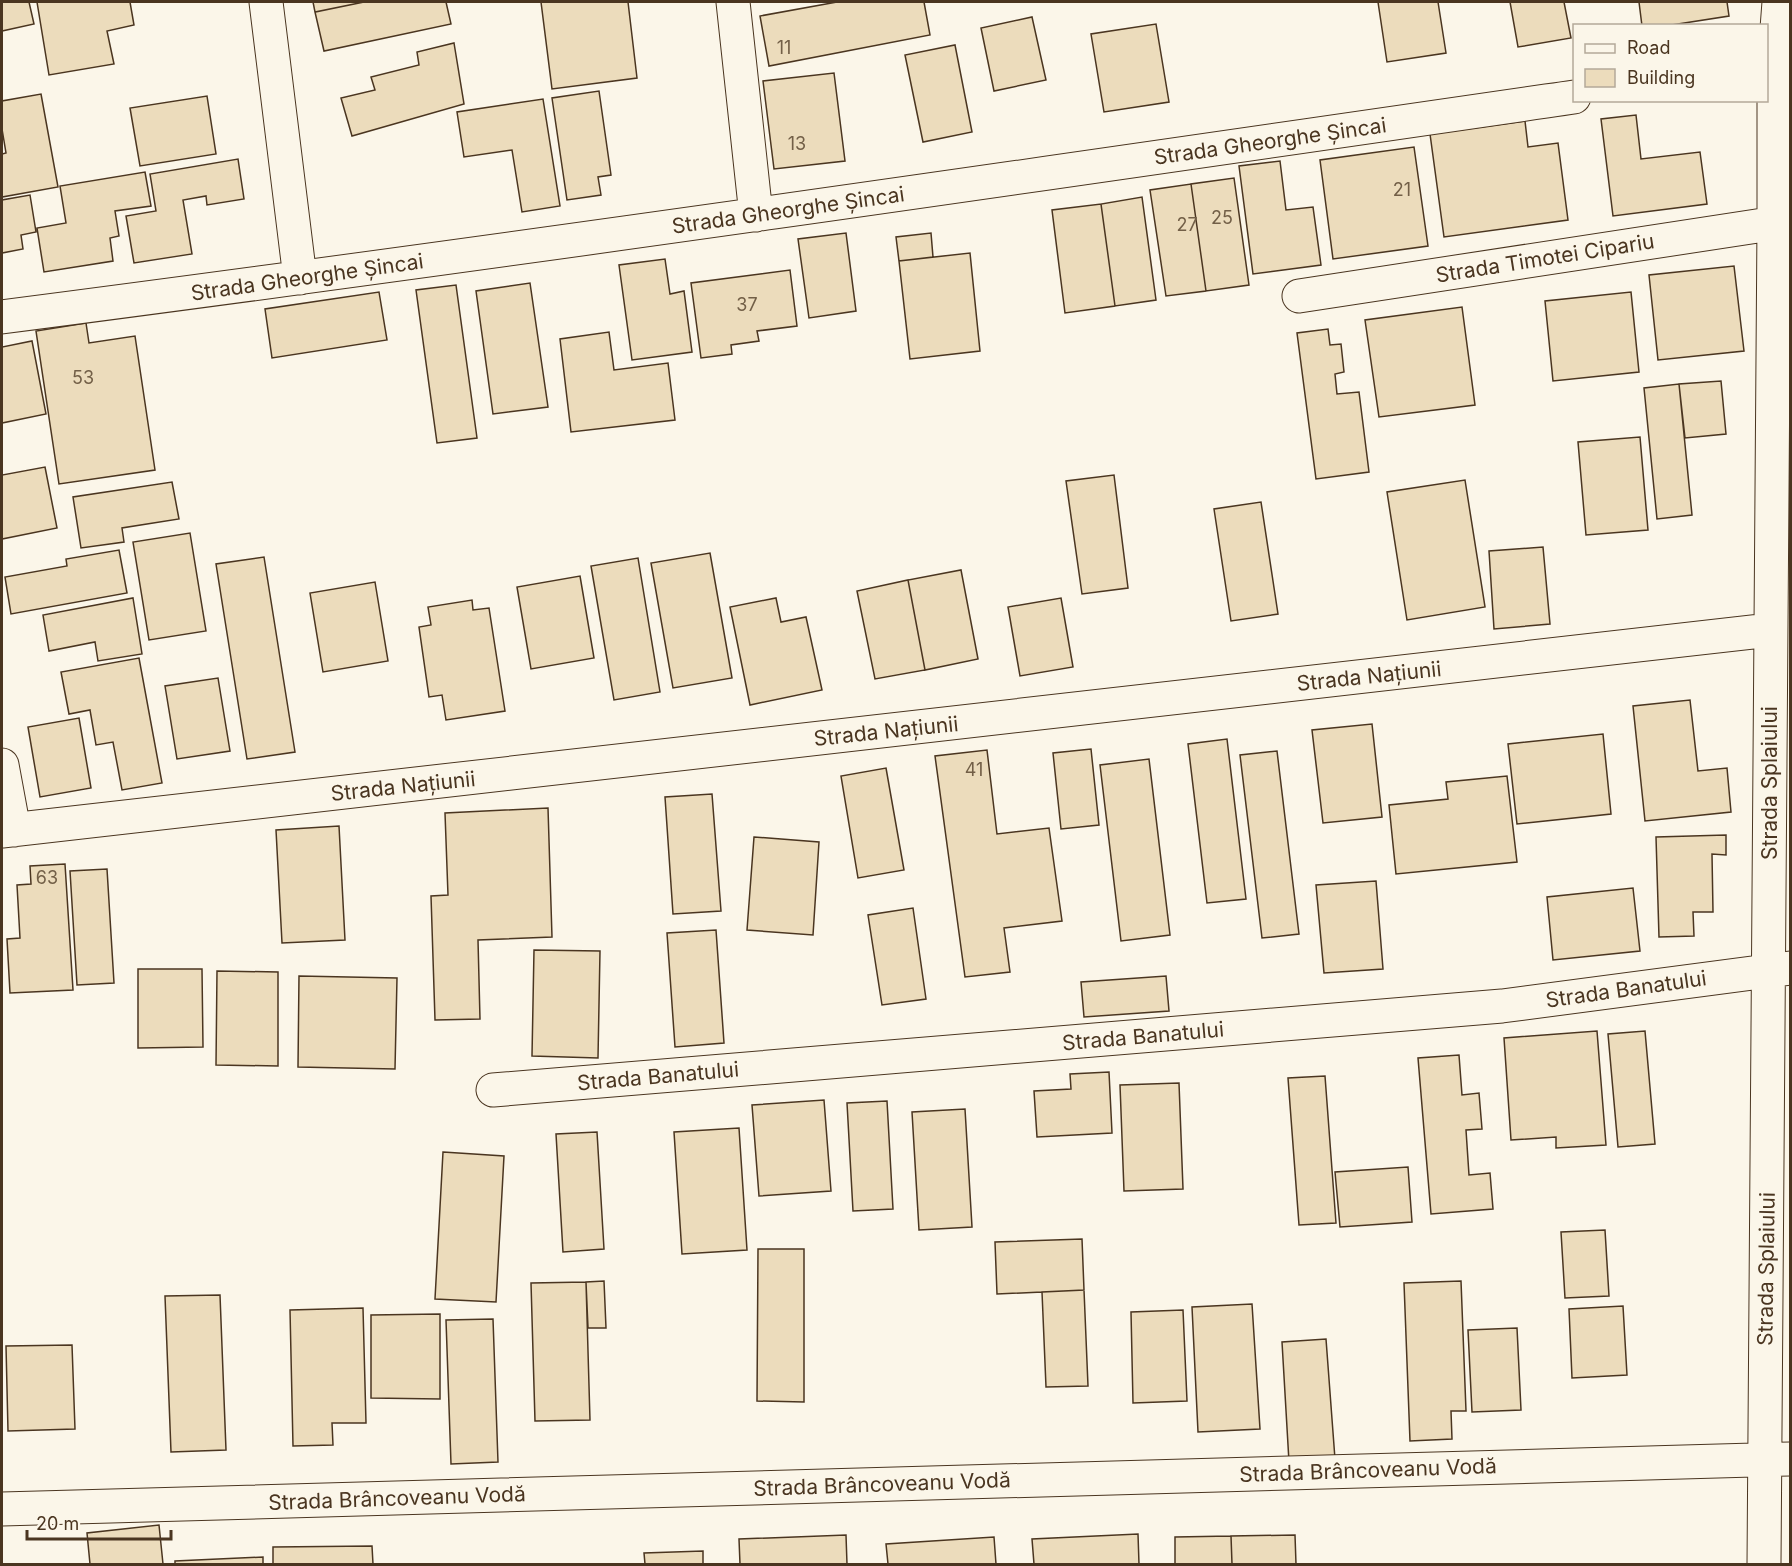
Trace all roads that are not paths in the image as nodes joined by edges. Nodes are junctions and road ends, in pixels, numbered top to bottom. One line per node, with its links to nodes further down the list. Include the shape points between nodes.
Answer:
1 (266, 2): 8 (street)
2 (733, 2): 6 (street)
3 (1779, 2): 4 (street, Strada Splaiului)
4 (1770, 68): 7 (street, Strada Splaiului)
5 (1573, 97): 6 (street, Strada Gheorghe Șincai)
6 (756, 215): 8 (street, Strada Gheorghe Șincai)
7 (1782, 222): 9 (street, Strada Timotei Cipariu); 11 (street, Strada Splaiului)
8 (300, 278): 10 (street, Strada Gheorghe Șincai)
9 (1299, 296)
10 (2, 317)
11 (1770, 630): 13 (street, Strada Națiunii); 14 (street, Strada Splaiului)
12 (2, 765): 13 (street)
13 (8, 830)
14 (1780, 969): 15 (street, Strada Banatului, via 1502,1006); 16 (street, Strada Splaiului)
15 (493, 1090)
16 (1777, 1459): 17 (street, Strada Brâncoveanu Vodă); 18 (street, Strada Splaiului)
17 (2, 1509)
18 (1764, 1564)

